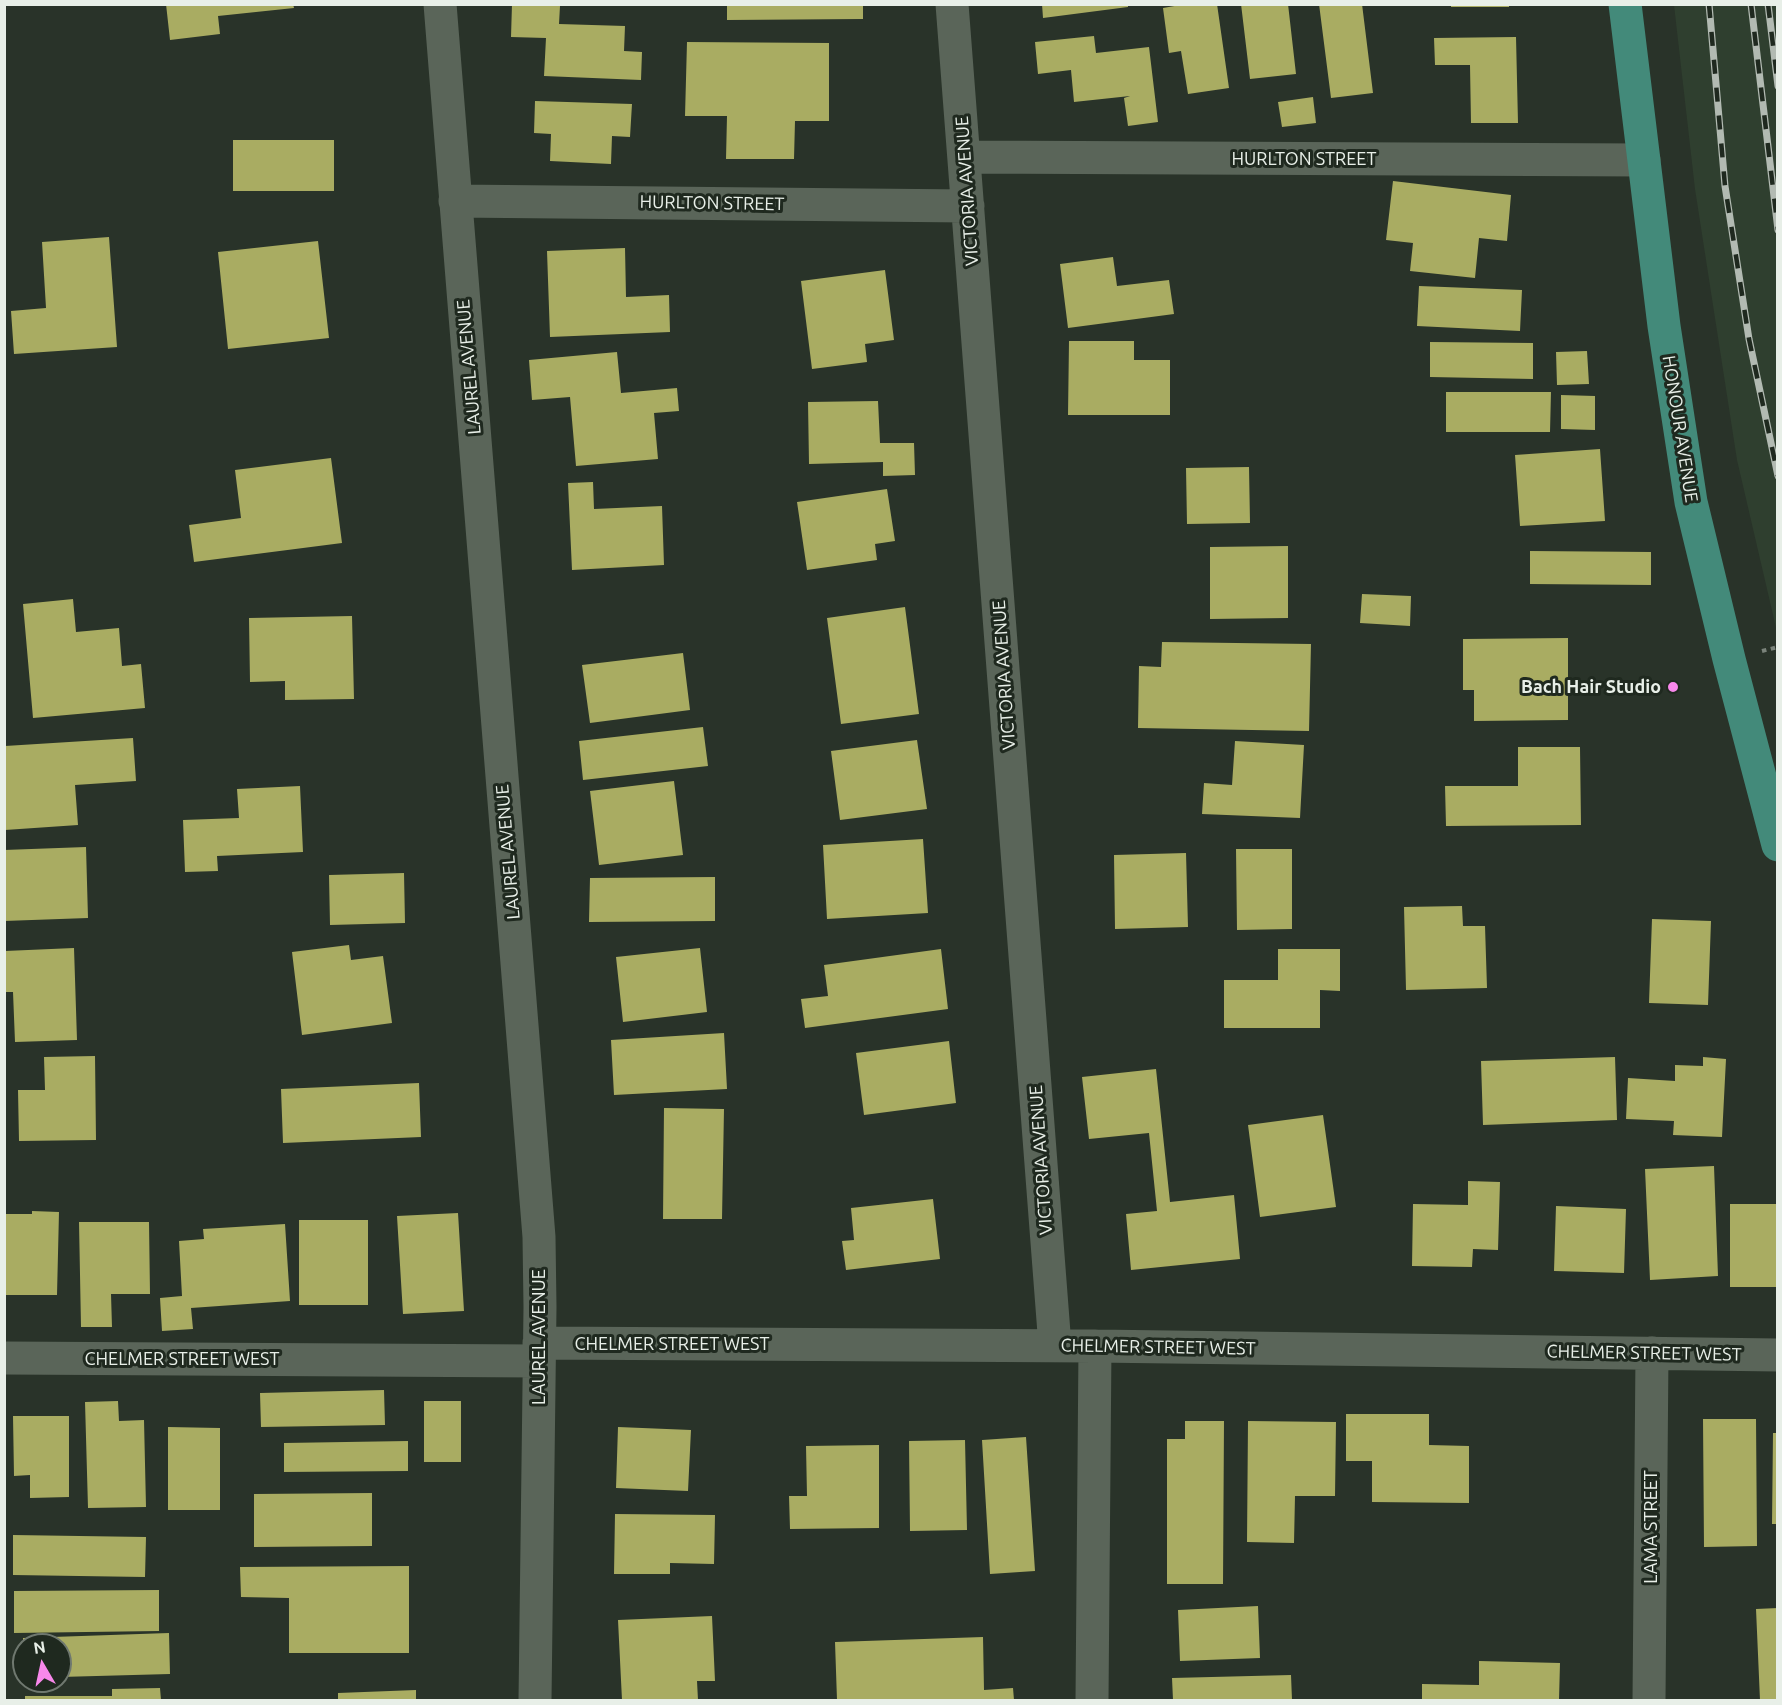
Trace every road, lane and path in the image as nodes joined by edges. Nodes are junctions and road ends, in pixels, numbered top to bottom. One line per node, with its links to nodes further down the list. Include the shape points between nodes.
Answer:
1 (440, 4): 6 (street, LAUREL AVENUE)
2 (952, 4): 4 (street, VICTORIA AVENUE)
3 (1626, 4): 5 (main road, HONOUR AVENUE)
4 (965, 157): 5 (street, HURLTON STREET); 7 (street, VICTORIA AVENUE)
5 (1644, 160): 8 (main road, HONOUR AVENUE, via 1691,502)
6 (455, 201): 7 (street, HURLTON STREET); 11 (street, LAUREL AVENUE, via 539,1237)
7 (968, 206): 9 (street, VICTORIA AVENUE)
8 (1778, 844)
9 (1055, 1346): 10 (street, CHELMER STREET WEST); 11 (street, CHELMER STREET WEST)
10 (1095, 1346): 12 (street, CHELMER STREET WEST); 16 (street)
11 (539, 1352): 14 (street, CHELMER STREET WEST); 15 (street, LAUREL AVENUE)
12 (1652, 1353): 13 (street, CHELMER STREET WEST); 17 (street, LAMA STREET)
13 (1778, 1355)
14 (4, 1358)
15 (535, 1701)
16 (1092, 1701)
17 (1649, 1701)

